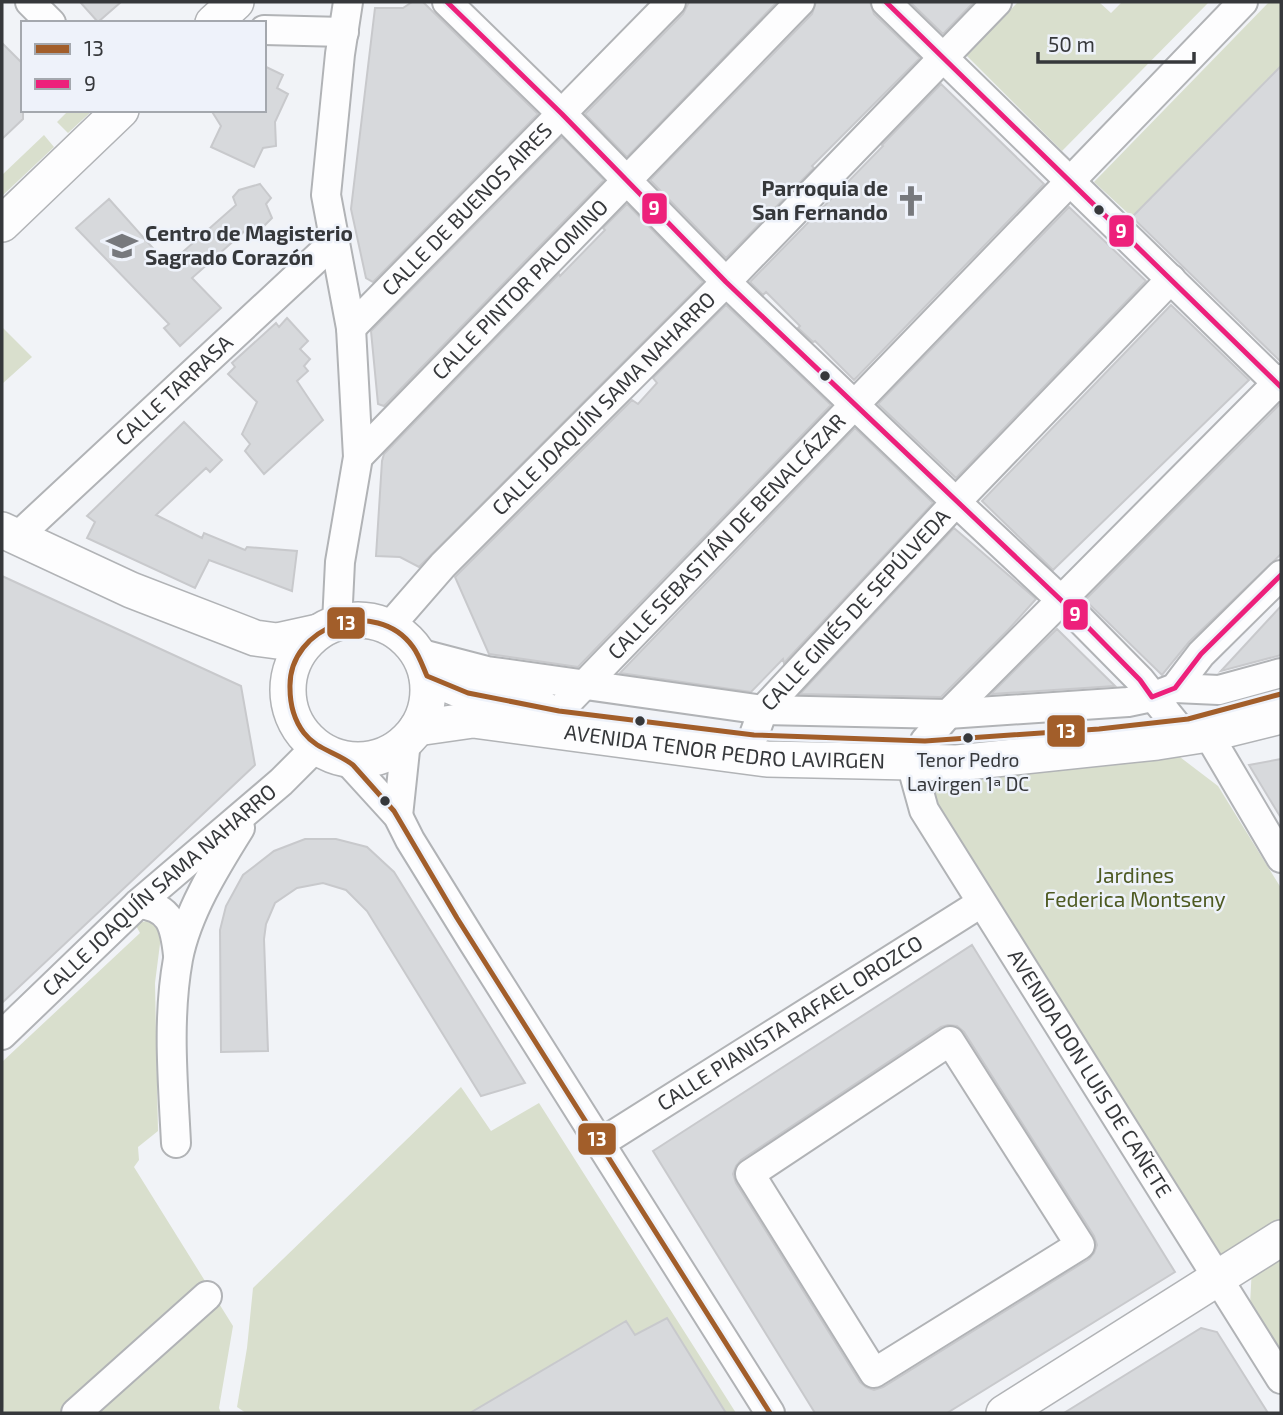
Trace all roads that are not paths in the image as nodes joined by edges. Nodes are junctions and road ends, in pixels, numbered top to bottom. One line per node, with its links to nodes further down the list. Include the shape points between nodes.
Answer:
1 (30, 2): 10 (street)
2 (236, 2): 11 (main road)
3 (348, 2): 13 (street)
4 (447, 2): 16 (street)
5 (671, 2): 16 (street, CALLE DE BUENOS AIRES)
6 (800, 2): 17 (street, CALLE PINTOR PALOMINO)
7 (886, 2): 14 (street)
8 (997, 2): 14 (street, CALLE JOAQUÍN SAMA NAHARRO)
9 (1243, 2): 18 (street, CALLE SEBASTIÁN DE BENALCÁZAR)
10 (49, 21)
11 (215, 21)
12 (266, 30): 13 (street)
13 (344, 32): 20 (street, via 326,195)
14 (943, 57): 18 (street); 22 (street, CALLE JOAQUÍN SAMA NAHARRO)
15 (119, 112): 19 (main road)
16 (562, 114): 17 (street); 23 (street, CALLE DE BUENOS AIRES)
17 (625, 181): 22 (street); 26 (street, CALLE PINTOR PALOMINO)
18 (1071, 181): 21 (street); 25 (street, CALLE SEBASTIÁN DE BENALCÁZAR)
19 (2, 224)
20 (333, 243): 23 (street); 28 (street, CALLE TARRASA)
21 (1171, 279): 24 (street); 27 (street, CALLE GINÉS DE SEPÚLVEDA)
22 (726, 282): 25 (street); 31 (street, CALLE JOAQUÍN SAMA NAHARRO, via 443,565)
23 (351, 328): 26 (street)
24 (1279, 383): 30 (street)
25 (855, 404): 27 (street); 36 (street, CALLE SEBASTIÁN DE BENALCÁZAR)
26 (358, 457): 32 (street)
27 (956, 502): 30 (street); 42 (street, CALLE GINÉS DE SEPÚLVEDA)
28 (7, 540): 32 (main road, via 255,638 277,641); 35 (main road, via 131,612 262,662)
29 (1281, 575): 40 (street, via 1201,654)
30 (1062, 601): 39 (street); 40 (street)
31 (389, 626): 32 (main road, via 354,620); 33 (main road, via 406,638)
32 (327, 627): 35 (main road, via 303,647)
33 (422, 664): 36 (street, AVENIDA TENOR PEDRO LAVIRGEN); 38 (main road, AVENIDA TENOR PEDRO LAVIRGEN, via 468,693); 43 (main road, via 428,694 425,711)
34 (1281, 673): 40 (street, via 1219,690)
35 (289, 679): 44 (main road, via 289,698 303,733)
36 (585, 684): 38 (street, CALLE SEBASTIÁN DE BENALCÁZAR); 42 (street, AVENIDA TENOR PEDRO LAVIRGEN)
37 (1281, 694): 40 (main road, AVENIDA TENOR PEDRO LAVIRGEN, via 1188,719)
38 (559, 711): 42 (main road, AVENIDA TENOR PEDRO LAVIRGEN)
39 (948, 714): 40 (street, AVENIDA TENOR PEDRO LAVIRGEN, via 1128,702); 42 (street, AVENIDA TENOR PEDRO LAVIRGEN); 45 (street)
40 (1179, 715): 41 (main road, AVENIDA TENOR PEDRO LAVIRGEN); 45 (main road, AVENIDA TENOR PEDRO LAVIRGEN, via 957,763); 48 (street)
41 (1281, 716)
42 (758, 722): 45 (main road, AVENIDA TENOR PEDRO LAVIRGEN)
43 (412, 734): 44 (main road, via 378,757); 45 (main road, AVENIDA TENOR PEDRO LAVIRGEN, via 473,720 767,759); 47 (street)
44 (332, 752): 46 (street, CALLE JOAQUÍN SAMA NAHARRO); 47 (street)
45 (918, 752): 49 (street, AVENIDA DON LUIS DE CAÑETE, via 924,810)
46 (257, 803): 50 (street, CALLE JOAQUÍN SAMA NAHARRO); 51 (street, via 215,867)
47 (398, 816): 55 (street)
48 (1281, 858)
49 (981, 903): 55 (street, CALLE PIANISTA RAFAEL OROZCO); 57 (street, AVENIDA DON LUIS DE CAÑETE)
50 (138, 904): 51 (street, via 151,905 170,919); 52 (street, CALLE JOAQUÍN SAMA NAHARRO)
51 (178, 958): 54 (street, via 172,1010)
52 (2, 1035)
53 (950, 1041): 53 (street, via 750,1174 874,1373 1080,1245)
54 (176, 1143)
55 (599, 1144): 61 (street)
56 (1281, 1238): 57 (main road)
57 (1218, 1279): 59 (street, AVENIDA DON LUIS DE CAÑETE); 62 (main road)
58 (207, 1296): 60 (street)
59 (1281, 1379)
60 (76, 1413)
61 (770, 1413)
62 (1003, 1413)

